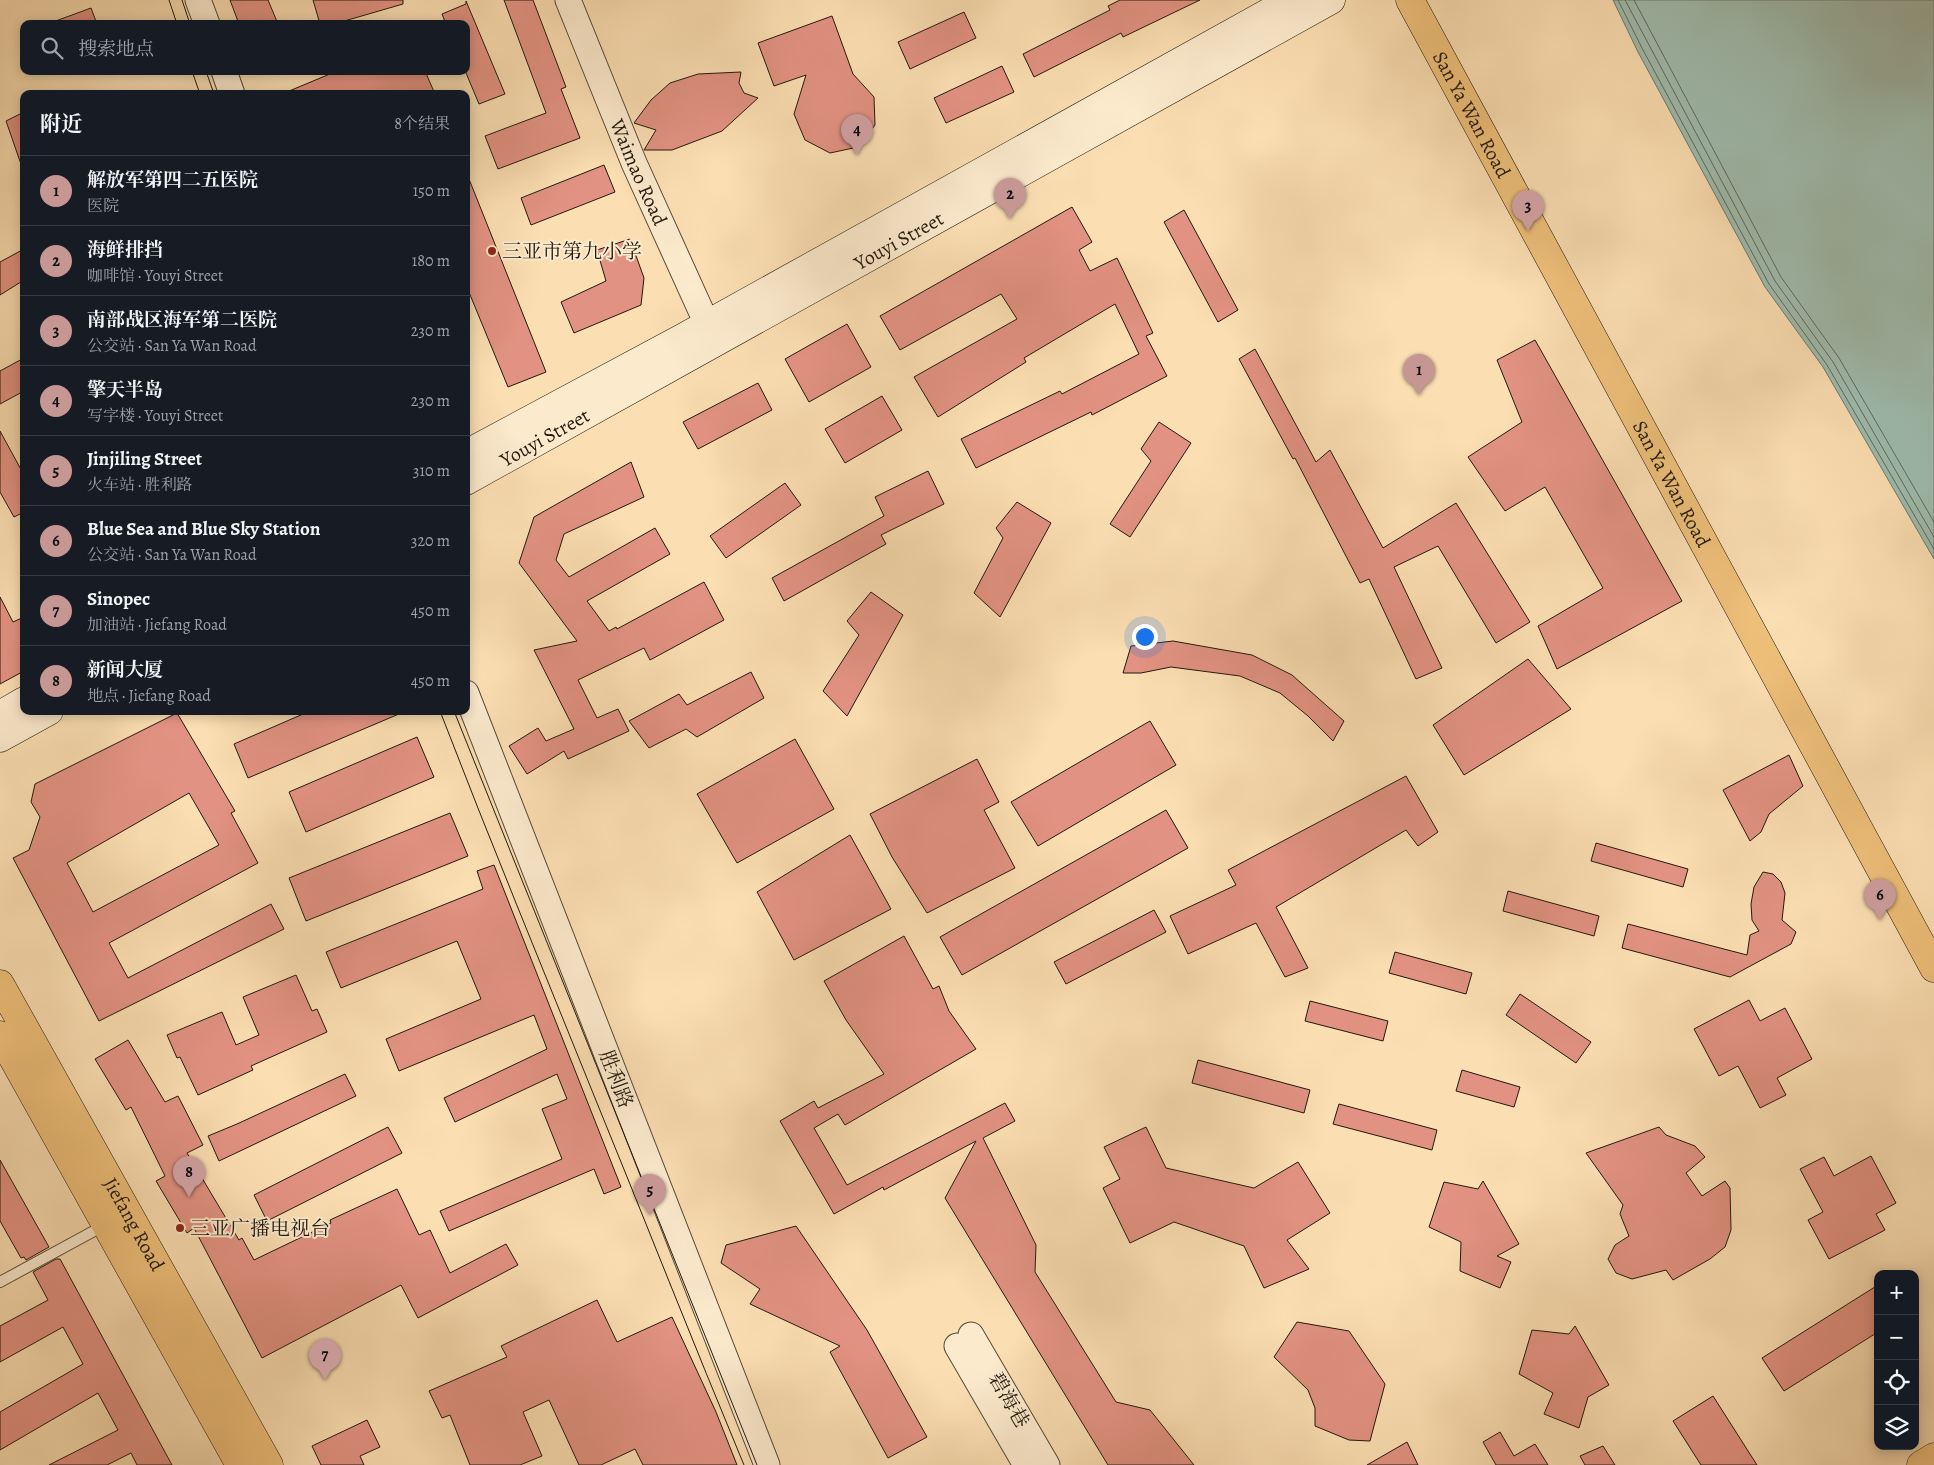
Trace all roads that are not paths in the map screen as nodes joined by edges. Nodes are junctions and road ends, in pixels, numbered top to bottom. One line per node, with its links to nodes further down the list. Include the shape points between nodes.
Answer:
1 (198, 0): 7 (street)
2 (568, 0): 10 (street, Waimao Road, via 634,163)
3 (1291, 0): 10 (main road, Youyi Street)
4 (1331, 0): 10 (main road, Youyi Street)
5 (1410, 0): 19 (main road, San Ya Wan Road)
6 (1430, 0): 18 (main road, San Ya Wan Road)
7 (206, 20)
8 (225, 75): 9 (street)
9 (231, 90)
10 (712, 333): 11 (main road, Youyi Street); 12 (main road, Youyi Street)
11 (470, 452)
12 (470, 479)
13 (20, 703): 15 (main road)
14 (470, 703): 27 (street, 胜利路)
15 (0, 715)
16 (42, 715): 17 (main road)
17 (0, 738)
18 (1934, 929)
19 (1934, 968)
20 (0, 984): 26 (main road, Jiefang Road)
21 (0, 1034): 22 (main road, Jiefang Road)
22 (106, 1225): 23 (lane); 25 (main road, Jiefang Road)
23 (0, 1282)
24 (1934, 1457): 30 (main road)
25 (240, 1465)
26 (268, 1465)
27 (767, 1465)
28 (1026, 1465): 29 (street, 碧海巷, via 964,1339)
29 (1047, 1465)
30 (1921, 1465)

